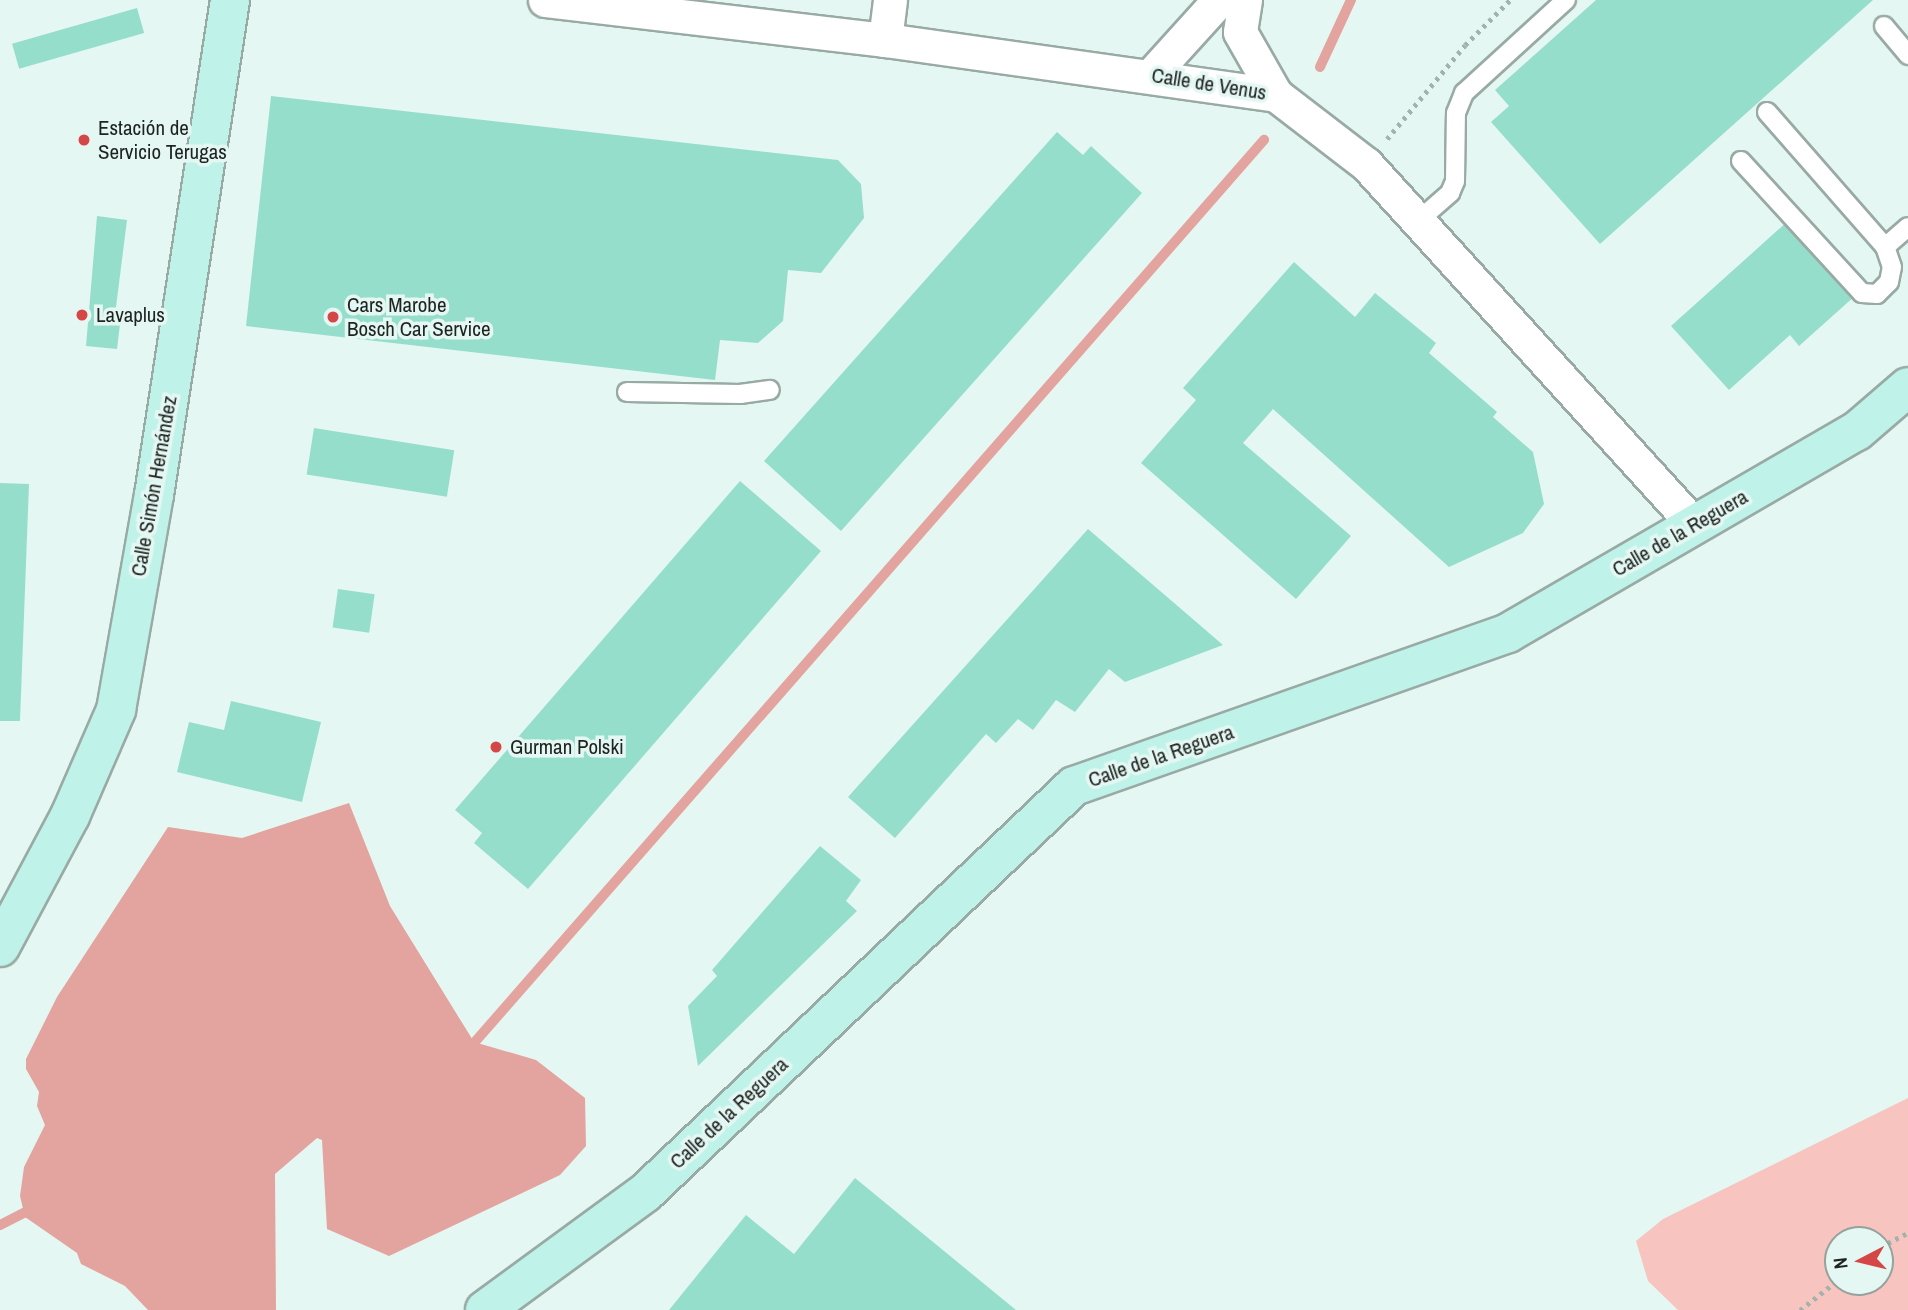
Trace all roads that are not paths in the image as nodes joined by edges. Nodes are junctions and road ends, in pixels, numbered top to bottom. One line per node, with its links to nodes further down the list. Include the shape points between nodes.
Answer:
1 (230, 0): 22 (street, Calle Simón Hernández, via 116,710 70,816)
2 (545, 0): 7 (street, Calle de Venus)
3 (890, 0): 9 (street)
4 (1219, 0): 11 (street)
5 (1245, 0): 12 (street, via 1240,32)
6 (1566, 0): 15 (lane, via 1464,93 1456,113 1455,181 1450,193)
7 (613, 4): 9 (street, Calle de Venus)
8 (1884, 26): 10 (lane)
9 (885, 40): 11 (street, Calle de Venus)
10 (1908, 55)
11 (1151, 75): 12 (street, Calle de Venus)
12 (1276, 95): 15 (street, Calle de Venus, via 1366,164)
13 (1766, 112): 17 (lane)
14 (1741, 160): 17 (lane, via 1862,293 1877,293 1889,282 1892,267)
15 (1418, 221): 21 (street, Calle de Venus)
16 (1908, 227): 17 (lane)
17 (1885, 247)
18 (1908, 387): 21 (street, Calle de la Reguera, via 1857,431)
19 (770, 390): 20 (lane, via 740,394)
20 (627, 392)
21 (1695, 525): 23 (street, Calle de la Reguera, via 1508,633 1074,786 645,1193)
22 (0, 947)
23 (485, 1310)

